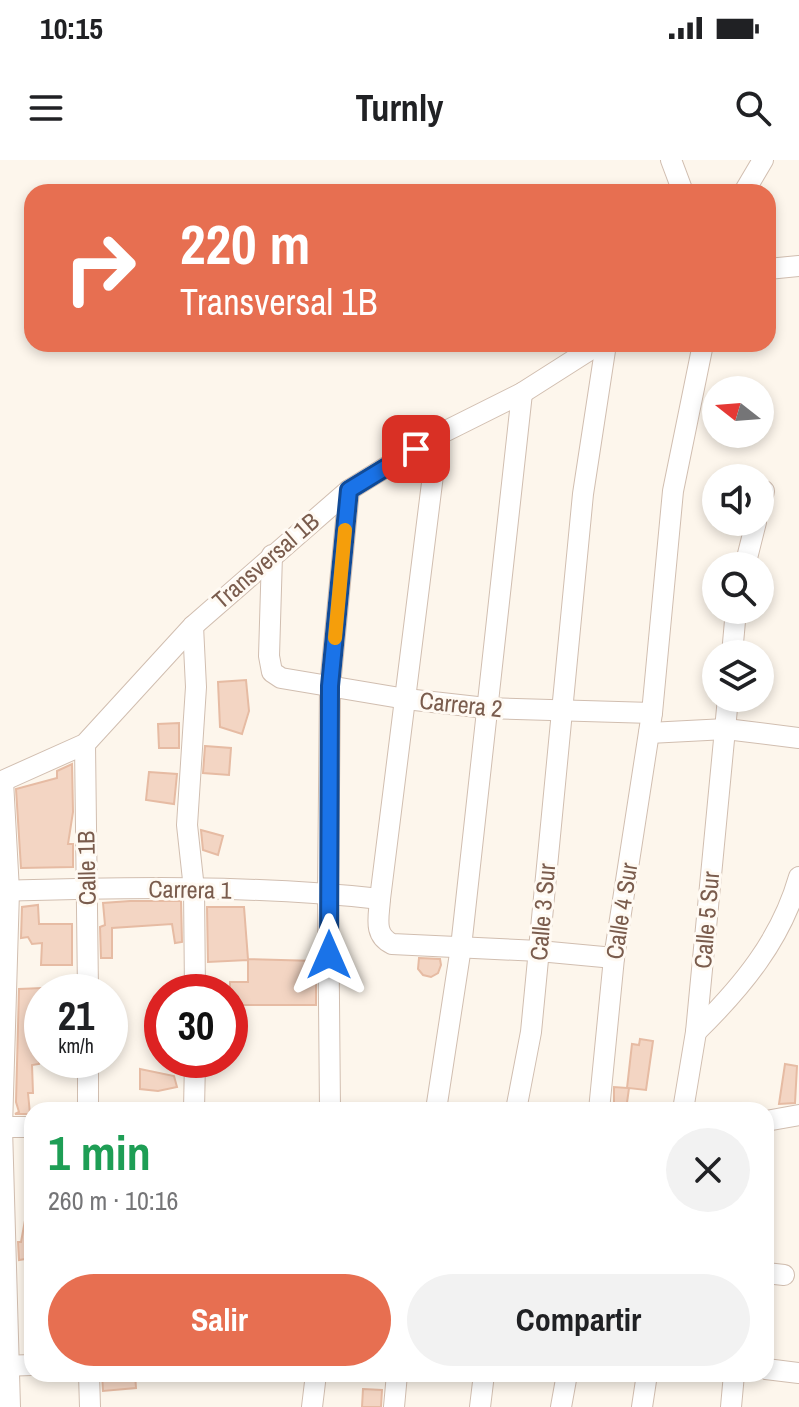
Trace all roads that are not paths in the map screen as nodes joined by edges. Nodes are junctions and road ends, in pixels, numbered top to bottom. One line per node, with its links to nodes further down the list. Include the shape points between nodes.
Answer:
1 (671, 160): 3 (street)
2 (763, 160): 4 (street)
3 (680, 184)
4 (749, 184)
5 (799, 266): 6 (street)
6 (776, 268)
7 (586, 352): 10 (street, Transversal 1B)
8 (605, 352): 18 (street, Calle 3 Sur, via 583,494)
9 (701, 352): 20 (street, Calle 4 Sur, via 673,491)
10 (522, 393): 11 (street, Transversal 1B); 17 (street)
11 (438, 435): 12 (street, Transversal 1B); 16 (street)
12 (349, 490): 13 (street, Transversal 1B); 15 (street)
13 (272, 555): 14 (street, Transversal 1B); 15 (street, Carrera 2, via 272,672)
14 (193, 626): 23 (street, Transversal 1B); 27 (street, via 196,687 187,825)
15 (330, 686): 16 (street, Carrera 2); 29 (street)
16 (406, 699): 17 (street, Carrera 2); 30 (street)
17 (486, 708): 18 (street, Carrera 2); 31 (street)
18 (561, 712): 20 (street, Carrera 2); 32 (street, Calle 3 Sur)
19 (727, 712): 21 (street, Calle 5 Sur)
20 (651, 723): 21 (street, Carrera 2); 33 (street, Calle 4 Sur)
21 (726, 729): 22 (street, Carrera 2); 36 (street, Calle 5 Sur)
22 (799, 738)
23 (85, 744): 24 (street, Transversal 1B); 26 (street, Calle 1B)
24 (2, 782): 28 (street)
25 (799, 877): 36 (street, via 765,955)
26 (87, 888): 27 (street, Carrera 1); 28 (street, Carrera 1); 34 (street, Calle 1B)
27 (194, 889): 29 (street, Carrera 1); 35 (street)
28 (4, 891): 49 (street)
29 (328, 893): 30 (street, Carrera 1); 41 (street)
30 (380, 899): 31 (street, via 378,928 386,941)
31 (461, 947): 32 (street); 42 (street)
32 (539, 951): 33 (street); 43 (street, Calle 3 Sur)
33 (614, 958): 44 (street, Calle 4 Sur)
34 (88, 974)
35 (195, 974)
36 (696, 1032): 45 (street, Calle 5 Sur)
37 (88, 1078): 39 (street)
38 (195, 1078): 40 (street)
39 (88, 1102)
40 (194, 1102)
41 (330, 1102)
42 (437, 1102)
43 (518, 1102)
44 (600, 1102)
45 (684, 1102)
46 (799, 1115): 47 (street)
47 (774, 1118)
48 (24, 1127): 49 (street)
49 (1, 1128): 50 (street)
50 (5, 1366): 60 (street)
51 (774, 1370): 52 (street)
52 (799, 1373)
53 (89, 1382): 61 (street)
54 (315, 1382): 62 (street)
55 (396, 1382): 63 (street)
56 (483, 1382): 64 (street)
57 (566, 1382): 65 (street)
58 (646, 1382): 66 (street)
59 (733, 1382): 67 (street)
60 (10, 1407)
61 (90, 1407)
62 (312, 1407)
63 (394, 1407)
64 (480, 1407)
65 (561, 1407)
66 (642, 1407)
67 (731, 1407)

